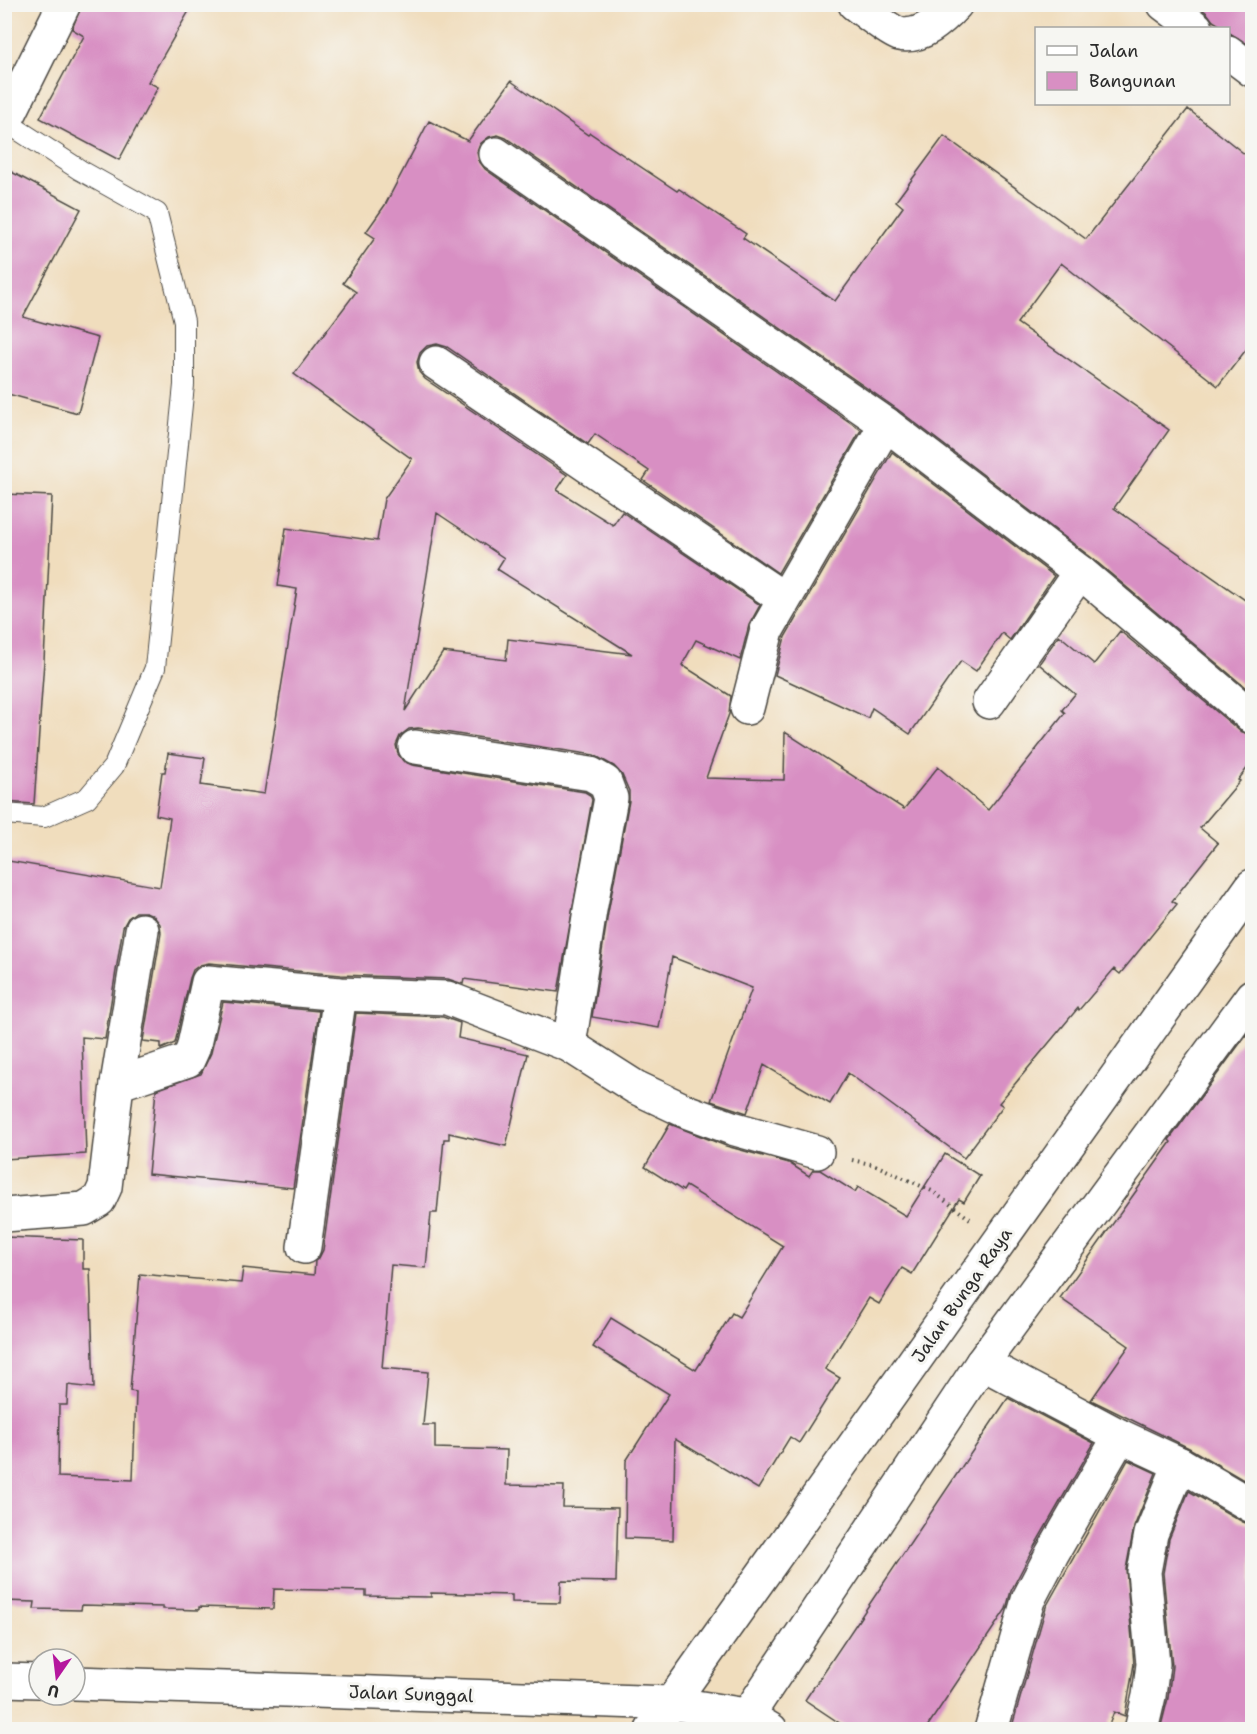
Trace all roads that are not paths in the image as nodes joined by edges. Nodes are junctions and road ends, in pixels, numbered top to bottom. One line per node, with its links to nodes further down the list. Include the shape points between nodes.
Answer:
1 (64, 4): 8 (street)
2 (855, 4): 3 (street, via 899,34 923,32)
3 (956, 4)
4 (1164, 4): 5 (street)
5 (1195, 27)
6 (1230, 54): 7 (street)
7 (1252, 70)
8 (5, 124): 18 (lane, via 157,213 184,321 184,384 155,668 114,766 87,798 44,817)
9 (496, 154): 11 (street)
10 (436, 363): 13 (street)
11 (886, 423): 12 (street); 13 (street)
12 (1080, 572): 14 (street); 16 (street)
13 (784, 598): 15 (street, via 767,630)
14 (989, 702)
15 (747, 708)
16 (1252, 717)
17 (415, 747): 23 (street, via 591,774 606,782 611,798)
18 (4, 814)
19 (1252, 886): 35 (street, Jalan Bunga Raya)
20 (142, 930): 24 (street)
21 (340, 994): 23 (street, via 447,998); 24 (street, via 208,982 188,1060); 27 (street)
22 (1252, 996): 28 (street)
23 (569, 1044): 25 (street, via 635,1087 688,1112)
24 (117, 1084): 26 (street, via 105,1187 99,1200 84,1209)
25 (817, 1152)
26 (4, 1215)
27 (304, 1247)
28 (982, 1363): 29 (street); 36 (street)
29 (1120, 1436): 30 (street); 38 (street, via 1028,1600)
30 (1180, 1464): 31 (street); 39 (street, via 1151,1534 1144,1572 1153,1664)
31 (1252, 1506)
32 (4, 1680): 33 (street)
33 (27, 1681)
34 (87, 1683): 35 (street, Jalan Sunggal)
35 (670, 1703): 36 (street, Jalan Sunggal); 37 (street, Jalan Bunga Raya)
36 (752, 1725)
37 (652, 1730)
38 (991, 1730)
39 (1141, 1730)

